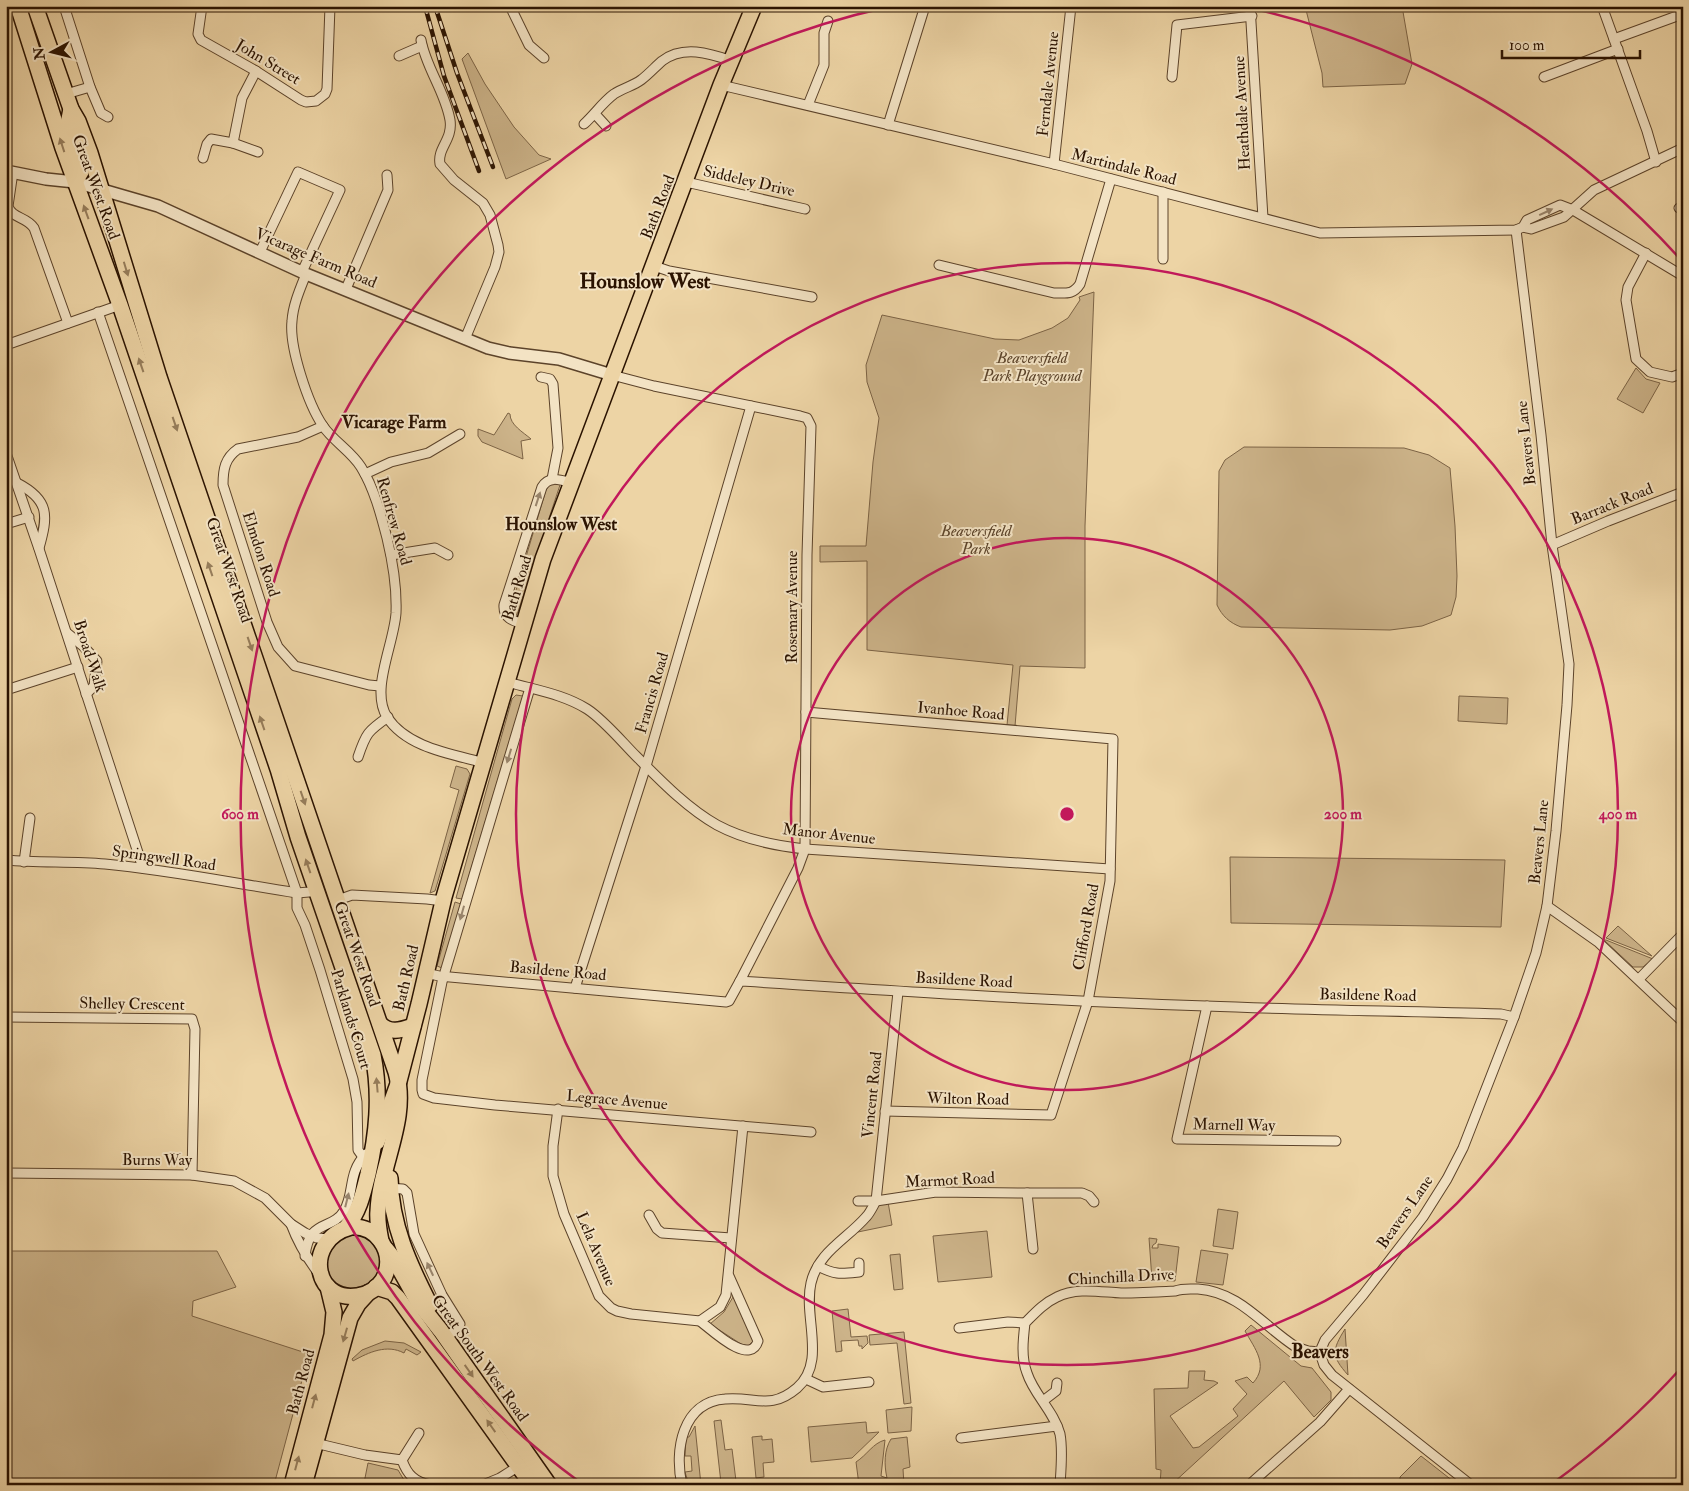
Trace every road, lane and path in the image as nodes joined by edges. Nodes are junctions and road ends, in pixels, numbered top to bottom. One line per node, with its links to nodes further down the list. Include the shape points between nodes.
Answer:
1 (18, 6): 42 (main road, Great West Road, one-way to 1)
2 (35, 6): 25 (main road, Great West Road)
3 (64, 6): 24 (street)
4 (202, 6): 20 (street, John Street, via 198,34 201,40)
5 (330, 6): 20 (street, John Street, via 327,89 320,99 312,102 300,100)
6 (510, 6): 18 (street, via 529,45)
7 (754, 6): 19 (main road, Bath Road)
8 (925, 6): 31 (street)
9 (1071, 6): 38 (street, Ferndale Avenue)
10 (1250, 6): 12 (street, Heathdale Avenue)
11 (1602, 6): 15 (street)
12 (1252, 16): 21 (street, via 1177,25); 48 (street, Heathdale Avenue)
13 (1683, 16): 15 (street)
14 (828, 21): 26 (street, via 824,33 824,65)
15 (1614, 39): 16 (street)
16 (1618, 49): 22 (street); 37 (street)
17 (399, 56): 62 (street, via 421,43 450,119 449,137 441,152 440,164 483,203 490,215 498,245 495,267)
18 (544, 58)
19 (732, 60): 23 (main road, Bath Road); 28 (street, via 696,51 671,56 636,84 614,94)
20 (256, 71): 33 (street, via 242,98)
21 (1172, 77)
22 (1544, 77)
23 (721, 85): 26 (street, Martindale Road); 43 (main road, Bath Road)
24 (90, 87): 25 (street); 29 (street, via 101,113)
25 (66, 94): 27 (main road, Great West Road)
26 (808, 105): 31 (street, Martindale Road)
27 (71, 109): 42 (main road, via 68,124 82,167); 44 (main road, Great West Road)
28 (595, 114): 30 (street); 32 (street)
29 (108, 117)
30 (584, 124)
31 (888, 124): 38 (street, Martindale Road)
32 (606, 126)
33 (233, 143): 35 (street); 36 (street, via 211,140)
34 (1683, 148): 37 (street)
35 (258, 152)
36 (203, 158)
37 (1656, 162): 47 (street, via 1594,190)
38 (1054, 164): 41 (street, Martindale Road)
39 (10, 172): 42 (street, Vicarage Farm Road); 61 (street, via 9,210 34,228)
40 (387, 175): 57 (street, via 388,190)
41 (1111, 179): 45 (street, Martindale Road); 53 (street, via 1080,284 1070,294)
42 (75, 182): 44 (street, Vicarage Farm Road); 59 (main road, Great West Road, one-way to 42)
43 (686, 182): 46 (street, Siddeley Drive); 54 (main road, Bath Road)
44 (101, 189): 50 (street, Vicarage Farm Road, via 158,206); 104 (main road, Great West Road, one-way to 104, via 159,377)
45 (1163, 192): 48 (street, Martindale Road); 52 (street)
46 (805, 209)
47 (1573, 210): 49 (street, via 1560,205 1528,220); 51 (street)
48 (1263, 218): 49 (street, Martindale Road, via 1320,233)
49 (1520, 229): 78 (street, Beavers Lane)
50 (260, 252): 55 (street, Vicarage Farm Road); 55 (street, Renfrew Road, via 298,172 340,190)
51 (1646, 253): 56 (street); 64 (street, via 1628,287 1626,300 1636,359 1650,372 1672,377)
52 (1162, 259)
53 (939, 265)
54 (654, 266): 58 (street); 66 (main road, Bath Road)
55 (304, 273): 57 (street, Vicarage Farm Road); 68 (street, Renfrew Road, via 292,321 293,341 301,375)
56 (1682, 276)
57 (346, 290): 62 (street, Vicarage Farm Road)
58 (812, 297)
59 (120, 306): 60 (street); 102 (main road, Great West Road, one-way to 59)
60 (98, 312): 61 (street); 103 (street, Parklands Court)
61 (68, 323): 63 (street)
62 (464, 339): 66 (street, Vicarage Farm Road, via 498,351 559,359)
63 (6, 345)
64 (1683, 374)
65 (542, 376): 72 (street, via 553,384 558,448)
66 (612, 376): 67 (street, Rosemary Avenue); 74 (main road, Bath Road)
67 (752, 406): 90 (street, Rosemary Avenue, via 804,417 811,427 806,554); 95 (street, Francis Road)
68 (323, 426): 71 (street, Renfrew Road); 86 (street, Elmdon Road, via 298,437 238,448 226,463 223,485 278,647 294,666)
69 (460, 434): 71 (street, via 428,453 391,462)
70 (6, 454): 73 (street, Broad Walk)
71 (365, 474): 80 (street, Renfrew Road, via 379,509)
72 (552, 479): 74 (street); 82 (street, one-way to 72, via 506,616 504,605 542,486)
73 (17, 484): 76 (street, Broad Walk); 79 (street, via 33,492 44,510 46,523)
74 (572, 484): 82 (main road, Bath Road)
75 (1683, 492): 78 (street, Barrack Road)
76 (28, 517): 77 (street); 79 (street, Broad Walk)
77 (6, 524)
78 (1552, 545): 106 (street, Beavers Lane, via 1569,664)
79 (39, 548): 83 (street, Broad Walk)
80 (391, 555): 81 (street, via 435,548); 86 (street, Renfrew Road, via 396,613 392,643)
81 (448, 555)
82 (521, 623): 85 (main road, Bath Road)
83 (67, 633): 84 (street, Broad Walk); 89 (street, via 97,661 94,686)
84 (78, 667): 88 (street); 89 (street, Broad Walk)
85 (508, 682): 87 (street, Manor Avenue); 94 (main road, Bath Road)
86 (380, 686): 91 (street, Renfrew Road)
87 (530, 688): 95 (street, Manor Avenue, via 556,694 589,710); 109 (street, one-way to 109)
88 (6, 690)
89 (86, 694): 100 (street, Broad Walk)
90 (806, 712): 92 (street, Ivanhoe Road); 97 (street, Rosemary Avenue)
91 (388, 717): 93 (street, via 368,732); 94 (street, Renfrew Road, via 402,733 421,744)
92 (1114, 739): 101 (street, Clifford Road)
93 (358, 757)
94 (485, 763): 105 (main road, Bath Road)
95 (646, 766): 97 (street, Manor Avenue, via 693,809 718,825 751,838); 112 (street, Francis Road)
96 (30, 818): 99 (street)
97 (805, 850): 101 (street, Manor Avenue); 111 (street, Rosemary Avenue)
98 (6, 860): 99 (street, Springwell Road)
99 (24, 862): 100 (street, Springwell Road)
100 (144, 868): 103 (street, Springwell Road)
101 (1110, 869): 114 (street, Clifford Road)
102 (316, 889): 103 (street, Springwell Road); 128 (main road, Great West Road, one-way to 102, via 378,1103 373,1055)
103 (296, 892): 128 (street, Parklands Court, via 297,908 320,970 353,1079 358,1150)
104 (338, 900): 105 (street, via 352,895); 119 (main road, Great West Road)
105 (443, 901): 108 (main road, Bath Road)
106 (1547, 906): 110 (street, via 1598,942); 117 (street, Beavers Lane, via 1539,944)
107 (1683, 934): 110 (street)
108 (426, 974): 109 (street, Basildene Road); 120 (main road, Bath Road)
109 (444, 977): 112 (street, Basildene Road); 122 (street, Legrace Avenue, via 422,1093 434,1098)
110 (1639, 979): 118 (street)
111 (740, 981): 112 (street, Basildene Road, via 726,1002); 113 (street, Basildene Road)
112 (575, 988)
113 (898, 992): 114 (street, Basildene Road); 123 (street, Vincent Road)
114 (1088, 1001): 115 (street, Basildene Road); 124 (street, Clifford Road)
115 (1207, 1006): 117 (street, Basildene Road, via 1497,1014); 127 (street, Marnell Way, via 1177,1139)
116 (6, 1016): 130 (street, Shelley Crescent, via 192,1019 195,1029)
117 (1514, 1018): 156 (street, Beavers Lane, via 1463,1148 1447,1179 1423,1217 1325,1340)
118 (1683, 1022)
119 (380, 1024): 120 (main road, via 393,1031); 121 (main road, Great West Road)
120 (413, 1026): 121 (main road, Bath Road)
121 (399, 1081): 128 (main road, Bath Road); 131 (main road, Bath Road, via 401,1096)
122 (558, 1109): 125 (street, Legrace Avenue); 152 (street, Lela Avenue, via 553,1176 564,1214 599,1296 617,1311)
123 (885, 1111): 124 (street, Wilton Road); 134 (street, Vincent Road)
124 (1051, 1115)
125 (743, 1126): 126 (street, Legrace Avenue); 140 (street)
126 (811, 1132)
127 (1336, 1141)
128 (368, 1154): 138 (main road, Bath Road, via 360,1205); 139 (street, one-way to 128, via 336,1219 345,1209 356,1168)
129 (6, 1173): 130 (street, Burns Way)
130 (192, 1174): 137 (street, Burns Way, via 234,1181 265,1198)
131 (386, 1188): 142 (main road, Bath Road, via 378,1211); 155 (main road, via 404,1251)
132 (1027, 1193): 134 (street, Marmot Road, via 936,1192); 135 (street, Marmot Road, via 1082,1193); 143 (street)
133 (858, 1201): 134 (street, Marmot Road)
134 (876, 1201): 146 (street, via 867,1216)
135 (1094, 1202)
136 (649, 1215): 140 (street, via 662,1234)
137 (291, 1224): 139 (street, Burns Way); 145 (street, Burns Way)
138 (346, 1228): 141 (main road); 142 (main road, via 364,1228)
139 (313, 1233): 141 (street, Burns Way); 145 (street)
140 (731, 1238): 149 (street)
141 (330, 1239): 150 (main road, via 319,1256)
142 (383, 1245): 151 (main road, via 388,1258 387,1271); 155 (main road, Great South West Road, via 394,1258 418,1302)
143 (1033, 1249)
144 (814, 1254): 146 (street)
145 (306, 1256): 150 (street, Burns Way)
146 (824, 1257): 148 (street)
147 (859, 1262): 148 (street, via 859,1272 834,1274)
148 (818, 1266): 157 (street, via 809,1291 812,1360)
149 (729, 1275): 152 (street, via 726,1295 720,1306); 152 (street, via 758,1341 756,1347 744,1351 736,1348)
150 (324, 1280): 151 (main road, via 337,1294 344,1296); 168 (main road, Bath Road, one-way to 150, via 333,1328 334,1312)
151 (372, 1290): 165 (main road, Bath Road, one-way to 165, via 350,1318); 167 (main road, Great South West Road, one-way to 151, via 397,1296 392,1292)
152 (700, 1320)
153 (1025, 1324): 154 (street, via 1008,1322); 156 (street, Chinchilla Drive, via 1043,1305 1058,1296 1075,1292 1208,1290 1229,1296 1296,1347); 161 (street, via 1023,1361 1027,1375)
154 (959, 1328)
155 (443, 1334): 173 (main road, Great South West Road, one-way to 173)
156 (1320, 1352): 160 (street, via 1326,1369)
157 (806, 1379): 158 (street, via 824,1386); 174 (street, via 774,1401 723,1399 698,1410 686,1425 681,1440 679,1465)
158 (869, 1382)
159 (1057, 1382): 161 (street, via 1056,1391)
160 (1349, 1389): 176 (street, via 1320,1422); 177 (street)
161 (1043, 1401): 162 (street)
162 (1057, 1426): 164 (street); 175 (street, via 1061,1441)
163 (419, 1433): 166 (street)
164 (961, 1438)
165 (315, 1443): 166 (street); 169 (main road, Bath Road)
166 (402, 1460): 170 (street, via 414,1479)
167 (519, 1466): 171 (street); 172 (main road, Great South West Road)
168 (292, 1485)
169 (304, 1485)
170 (430, 1485)
171 (483, 1485)
172 (532, 1485)
173 (549, 1485)
174 (682, 1485)
175 (1060, 1485)
176 (1249, 1485)
177 (1471, 1485)

